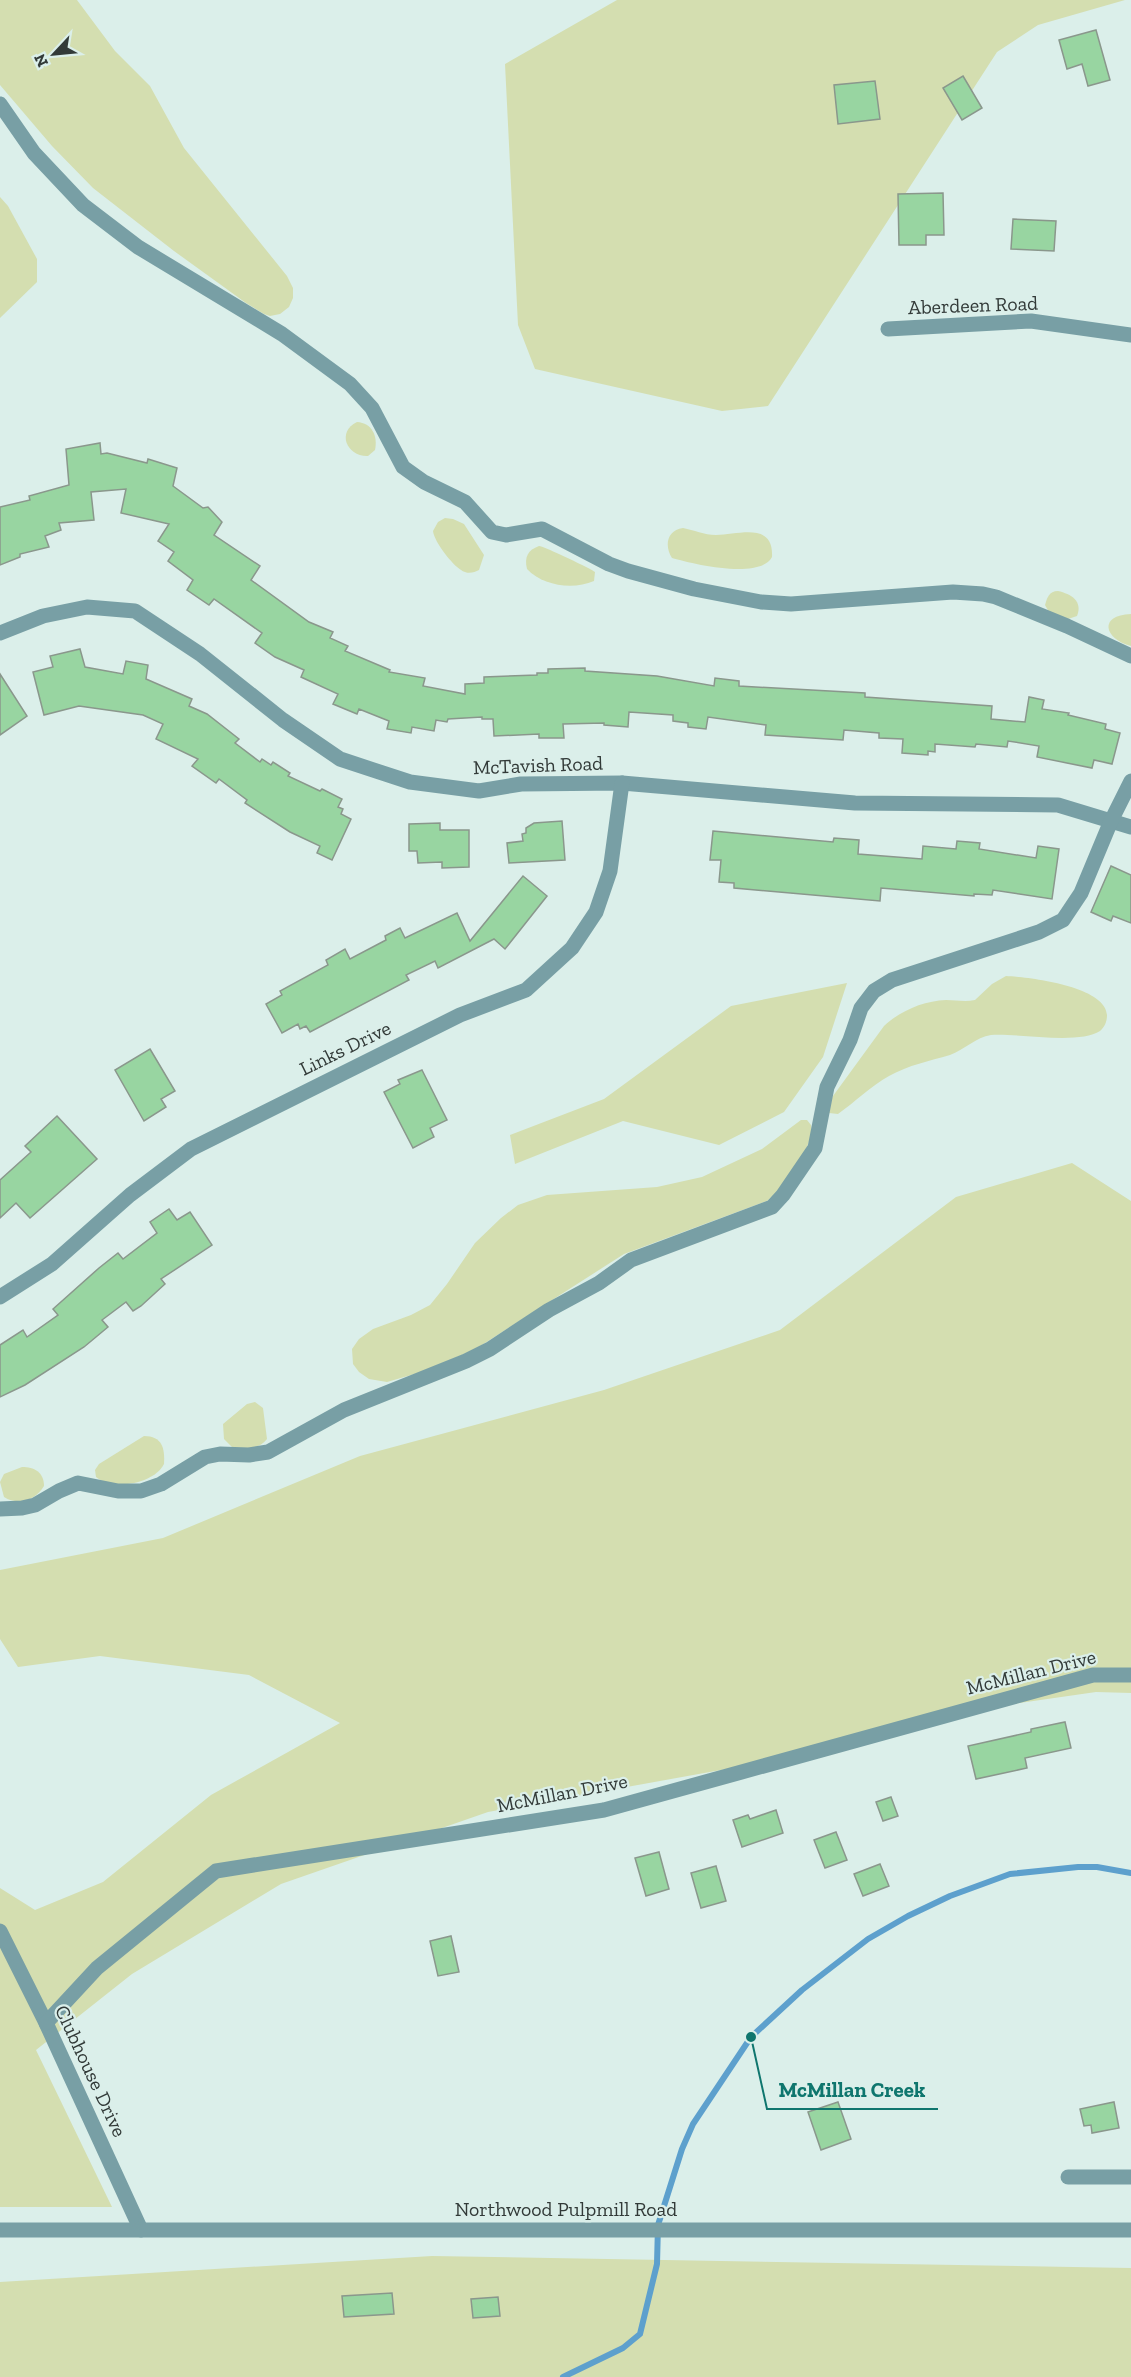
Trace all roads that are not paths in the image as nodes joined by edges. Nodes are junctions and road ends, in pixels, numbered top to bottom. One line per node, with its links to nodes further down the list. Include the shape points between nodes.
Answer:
1 (0, 104): 5 (street, via 34,153 84,205 138,247 282,334 350,384 372,408 403,467 465,502 492,532 506,535 542,529 628,571 761,602 791,604 953,592 983,594 1056,621)
2 (888, 329): 3 (street, Aberdeen Road, via 1031,321)
3 (1131, 335)
4 (0, 633): 7 (street, McTavish Road, via 43,616 87,607 135,611 201,654 283,720 340,759 410,783 479,791 521,784)
5 (1131, 656)
6 (1131, 781): 8 (street)
7 (621, 783): 8 (street, McTavish Road, via 855,803 1058,805); 10 (street, Links Drive, via 610,871 596,912 572,948 526,990 460,1015 191,1149 130,1195 52,1264)
8 (1111, 821): 9 (street, McTavish Road); 11 (street, via 1081,893 1069,913 1055,925 892,980 874,991 856,1017 850,1040 827,1087 815,1148 772,1207 631,1260 490,1349 344,1410 268,1452 205,1457 161,1484 141,1491 78,1483 35,1505)
9 (1131, 827)
10 (0, 1297)
11 (0, 1509)
12 (1131, 1675): 14 (street, McMillan Drive, via 1093,1675 604,1810 216,1871 97,1968)
13 (0, 1930): 14 (street, Clubhouse Drive)
14 (46, 2023): 18 (street, Clubhouse Drive)
15 (1068, 2176): 16 (street)
16 (1131, 2177)
17 (0, 2230): 18 (street, Northwood Pulpmill Road)
18 (141, 2230): 19 (street, Northwood Pulpmill Road)
19 (1131, 2230)

